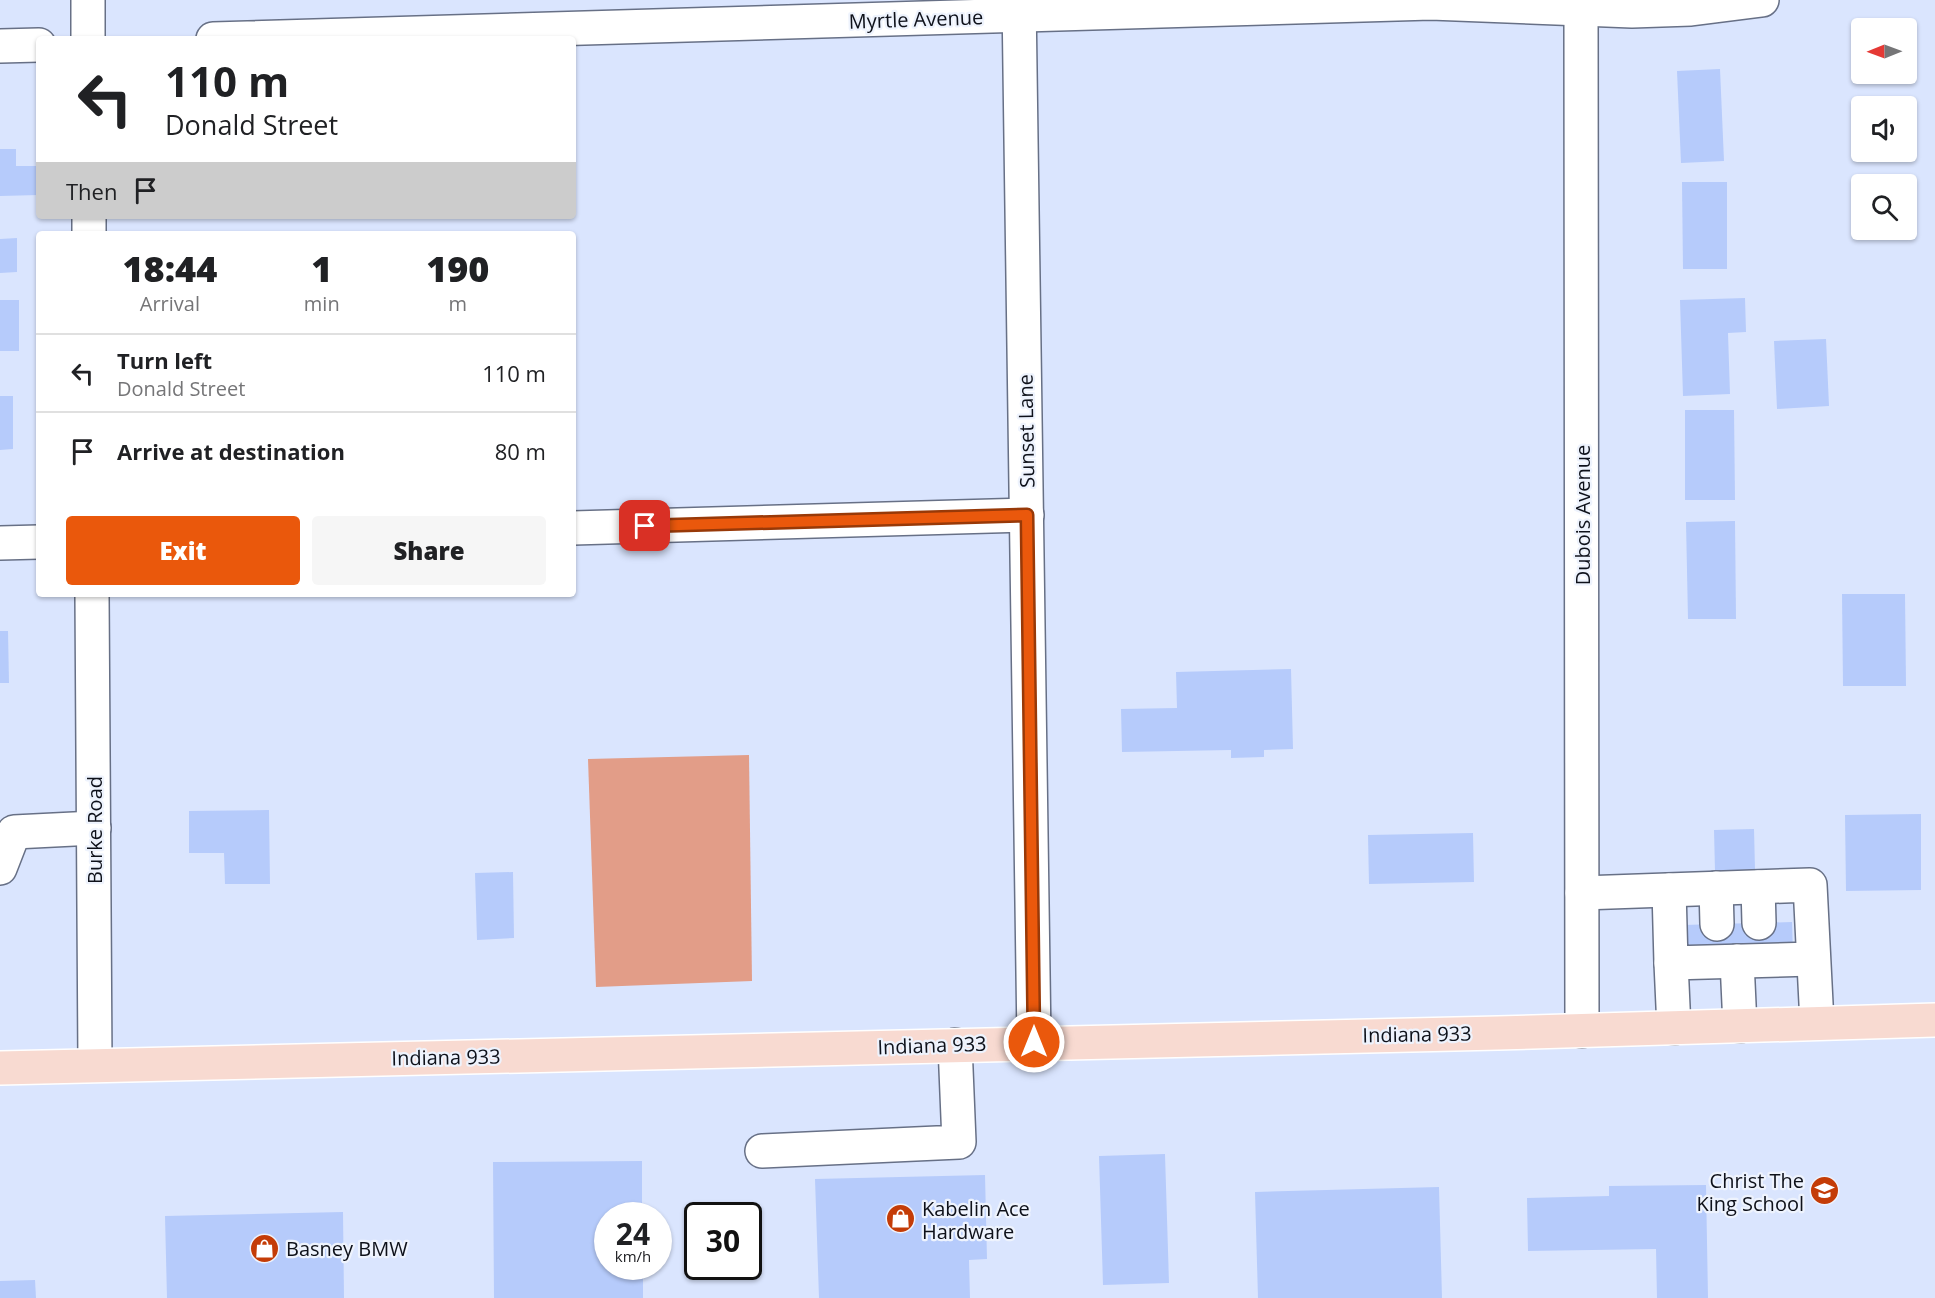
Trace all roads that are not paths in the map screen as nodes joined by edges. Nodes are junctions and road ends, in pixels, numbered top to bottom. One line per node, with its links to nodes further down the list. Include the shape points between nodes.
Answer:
1 (88, 0): 5 (street)
2 (1762, 0): 3 (street, Myrtle Avenue, via 1691,9)
3 (1581, 5): 4 (street, Myrtle Avenue); 20 (street, Dubois Avenue)
4 (1019, 8): 6 (street, Myrtle Avenue); 9 (street, Sunset Lane)
5 (88, 36)
6 (291, 36)
7 (36, 45): 8 (street)
8 (0, 46)
9 (1027, 515): 10 (street); 29 (street, Sunset Lane)
10 (576, 528)
11 (36, 542): 12 (street)
12 (0, 543)
13 (92, 597): 14 (street, Burke Road)
14 (94, 828): 15 (street); 31 (street, Burke Road)
15 (7, 833): 16 (street)
16 (0, 868)
17 (1758, 887): 18 (street); 21 (street); 22 (street, via 1810,885)
18 (1716, 888): 19 (street); 21 (street)
19 (1669, 890): 20 (street); 23 (street)
20 (1582, 893): 28 (street, Dubois Avenue)
21 (1739, 948): 22 (street); 23 (street); 26 (street)
22 (1812, 959): 25 (street)
23 (1671, 963): 27 (street)
24 (1935, 1020): 25 (main road, Indiana 933)
25 (1817, 1023): 26 (main road, Indiana 933)
26 (1740, 1026): 27 (main road, Indiana 933)
27 (1674, 1028): 28 (main road, Indiana 933)
28 (1582, 1031): 29 (main road, Indiana 933)
29 (1034, 1042): 30 (main road, Indiana 933)
30 (956, 1045): 31 (main road, Indiana 933); 33 (street, via 959,1142)
31 (95, 1065): 32 (main road, Indiana 933)
32 (0, 1068)
33 (762, 1151)

